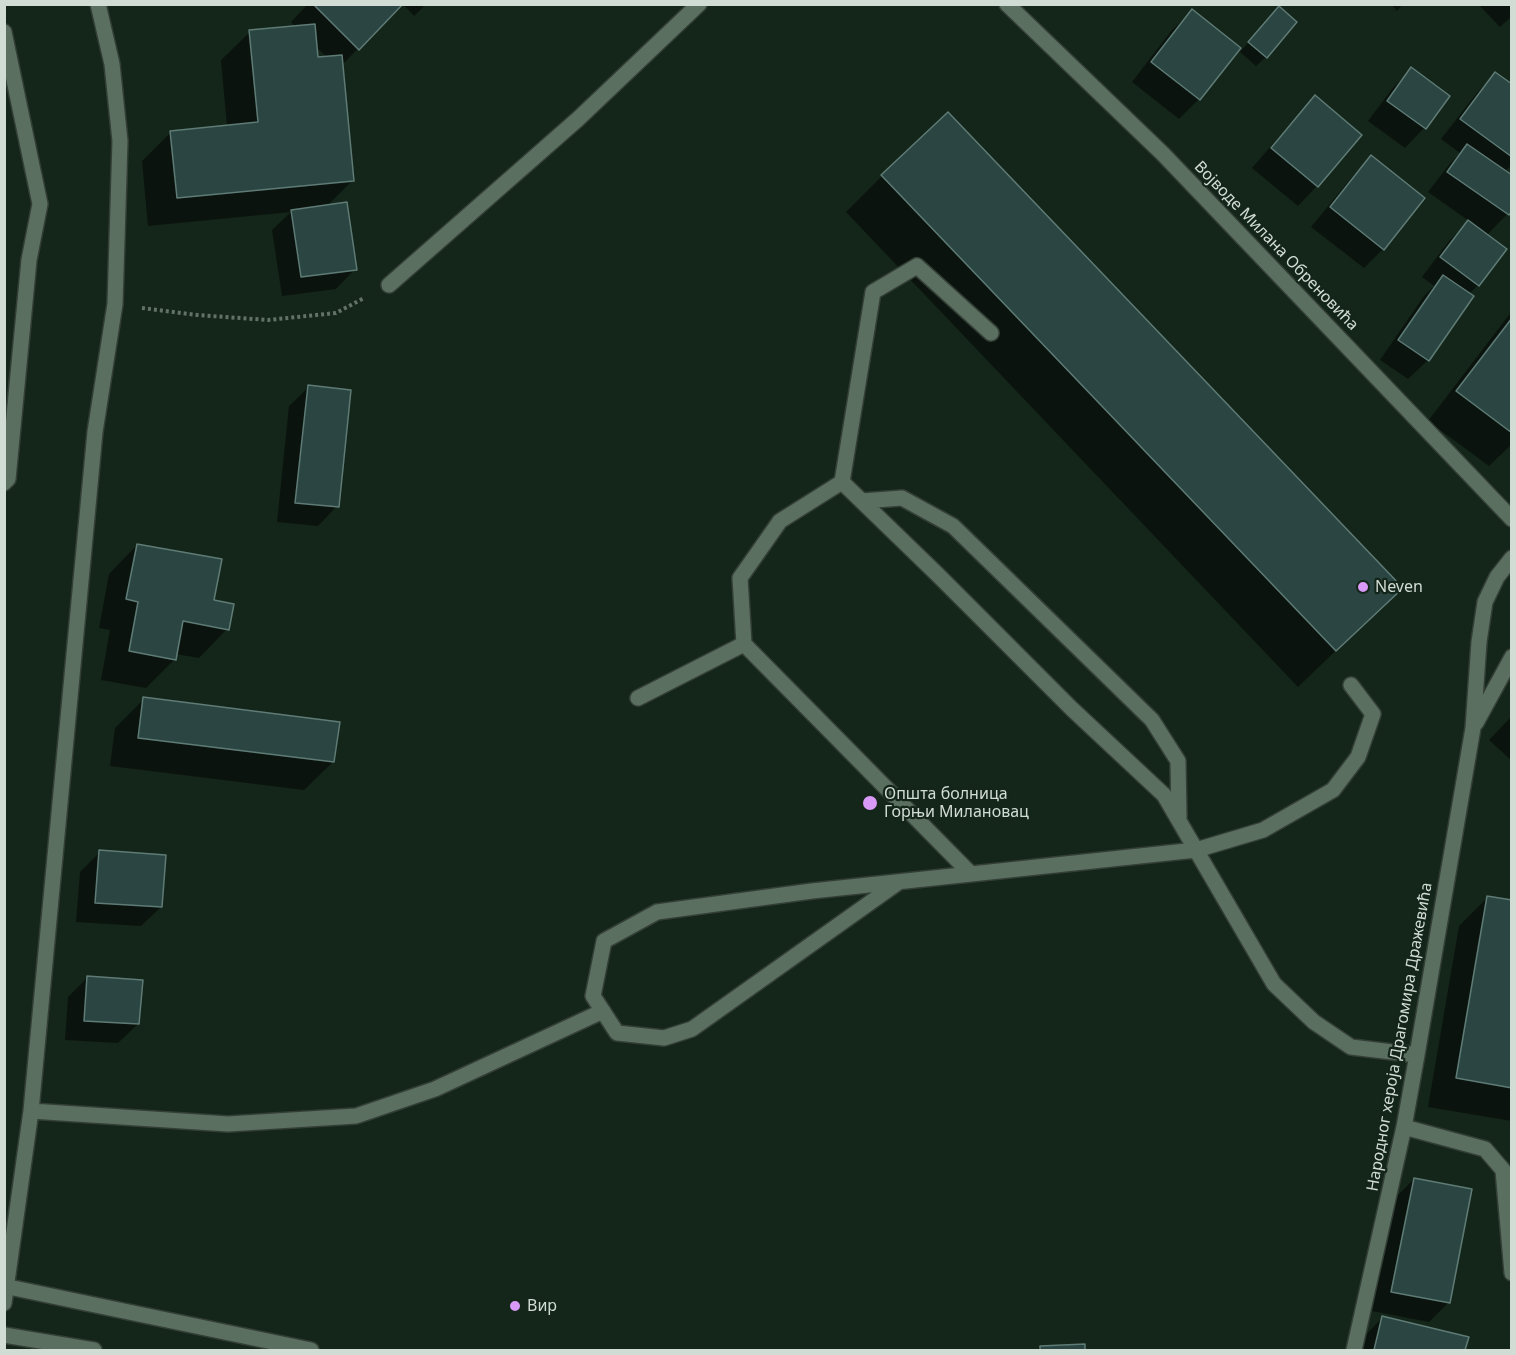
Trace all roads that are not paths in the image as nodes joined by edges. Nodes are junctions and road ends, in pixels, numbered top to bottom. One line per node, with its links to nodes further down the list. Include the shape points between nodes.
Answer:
1 (98, 4): 23 (street, via 112,64 120,141 115,304 95,432)
2 (699, 4): 5 (street, via 578,119)
3 (1007, 4): 10 (street, Војводе Милана Обреновића, via 1163,154)
4 (4, 32): 8 (street, via 40,204 29,260 8,478)
5 (389, 285)
6 (991, 333): 7 (street, via 918,266 873,292)
7 (842, 482): 9 (street); 12 (street, via 780,521 740,578)
8 (4, 483)
9 (862, 501): 17 (street, via 1164,795); 17 (street, via 902,498 953,526 1152,720 1178,761)
10 (1512, 519)
11 (1512, 558): 16 (street, Народног хероја Драгомира Дражевића, via 1485,602)
12 (744, 644): 15 (street); 19 (street)
13 (1512, 657): 16 (street, Народног хероја Драгомира Дражевића)
14 (1351, 685): 18 (street, via 1373,714 1358,757 1333,790 1263,830)
15 (638, 698)
16 (1473, 728): 22 (street, Народног хероја Драгомира Дражевића)
17 (1179, 820): 18 (street)
18 (1196, 850): 19 (street); 22 (street, via 1274,984 1314,1022 1351,1047)
19 (971, 874): 20 (street)
20 (899, 882): 21 (street, via 692,1029 664,1038 617,1034); 21 (street, via 657,912 604,941 593,996)
21 (603, 1011): 23 (street, via 435,1089 356,1116 228,1124)
22 (1417, 1055): 24 (street, Народног хероја Драгомира Дражевића)
23 (30, 1111): 26 (street)
24 (1404, 1127): 25 (street, via 1485,1149 1503,1170); 31 (street, Народног хероја Драгомира Дражевића)
25 (1512, 1273)
26 (6, 1286): 27 (street); 30 (street)
27 (4, 1303)
28 (4, 1335): 29 (street)
29 (94, 1350)
30 (311, 1350)
31 (1354, 1350)

